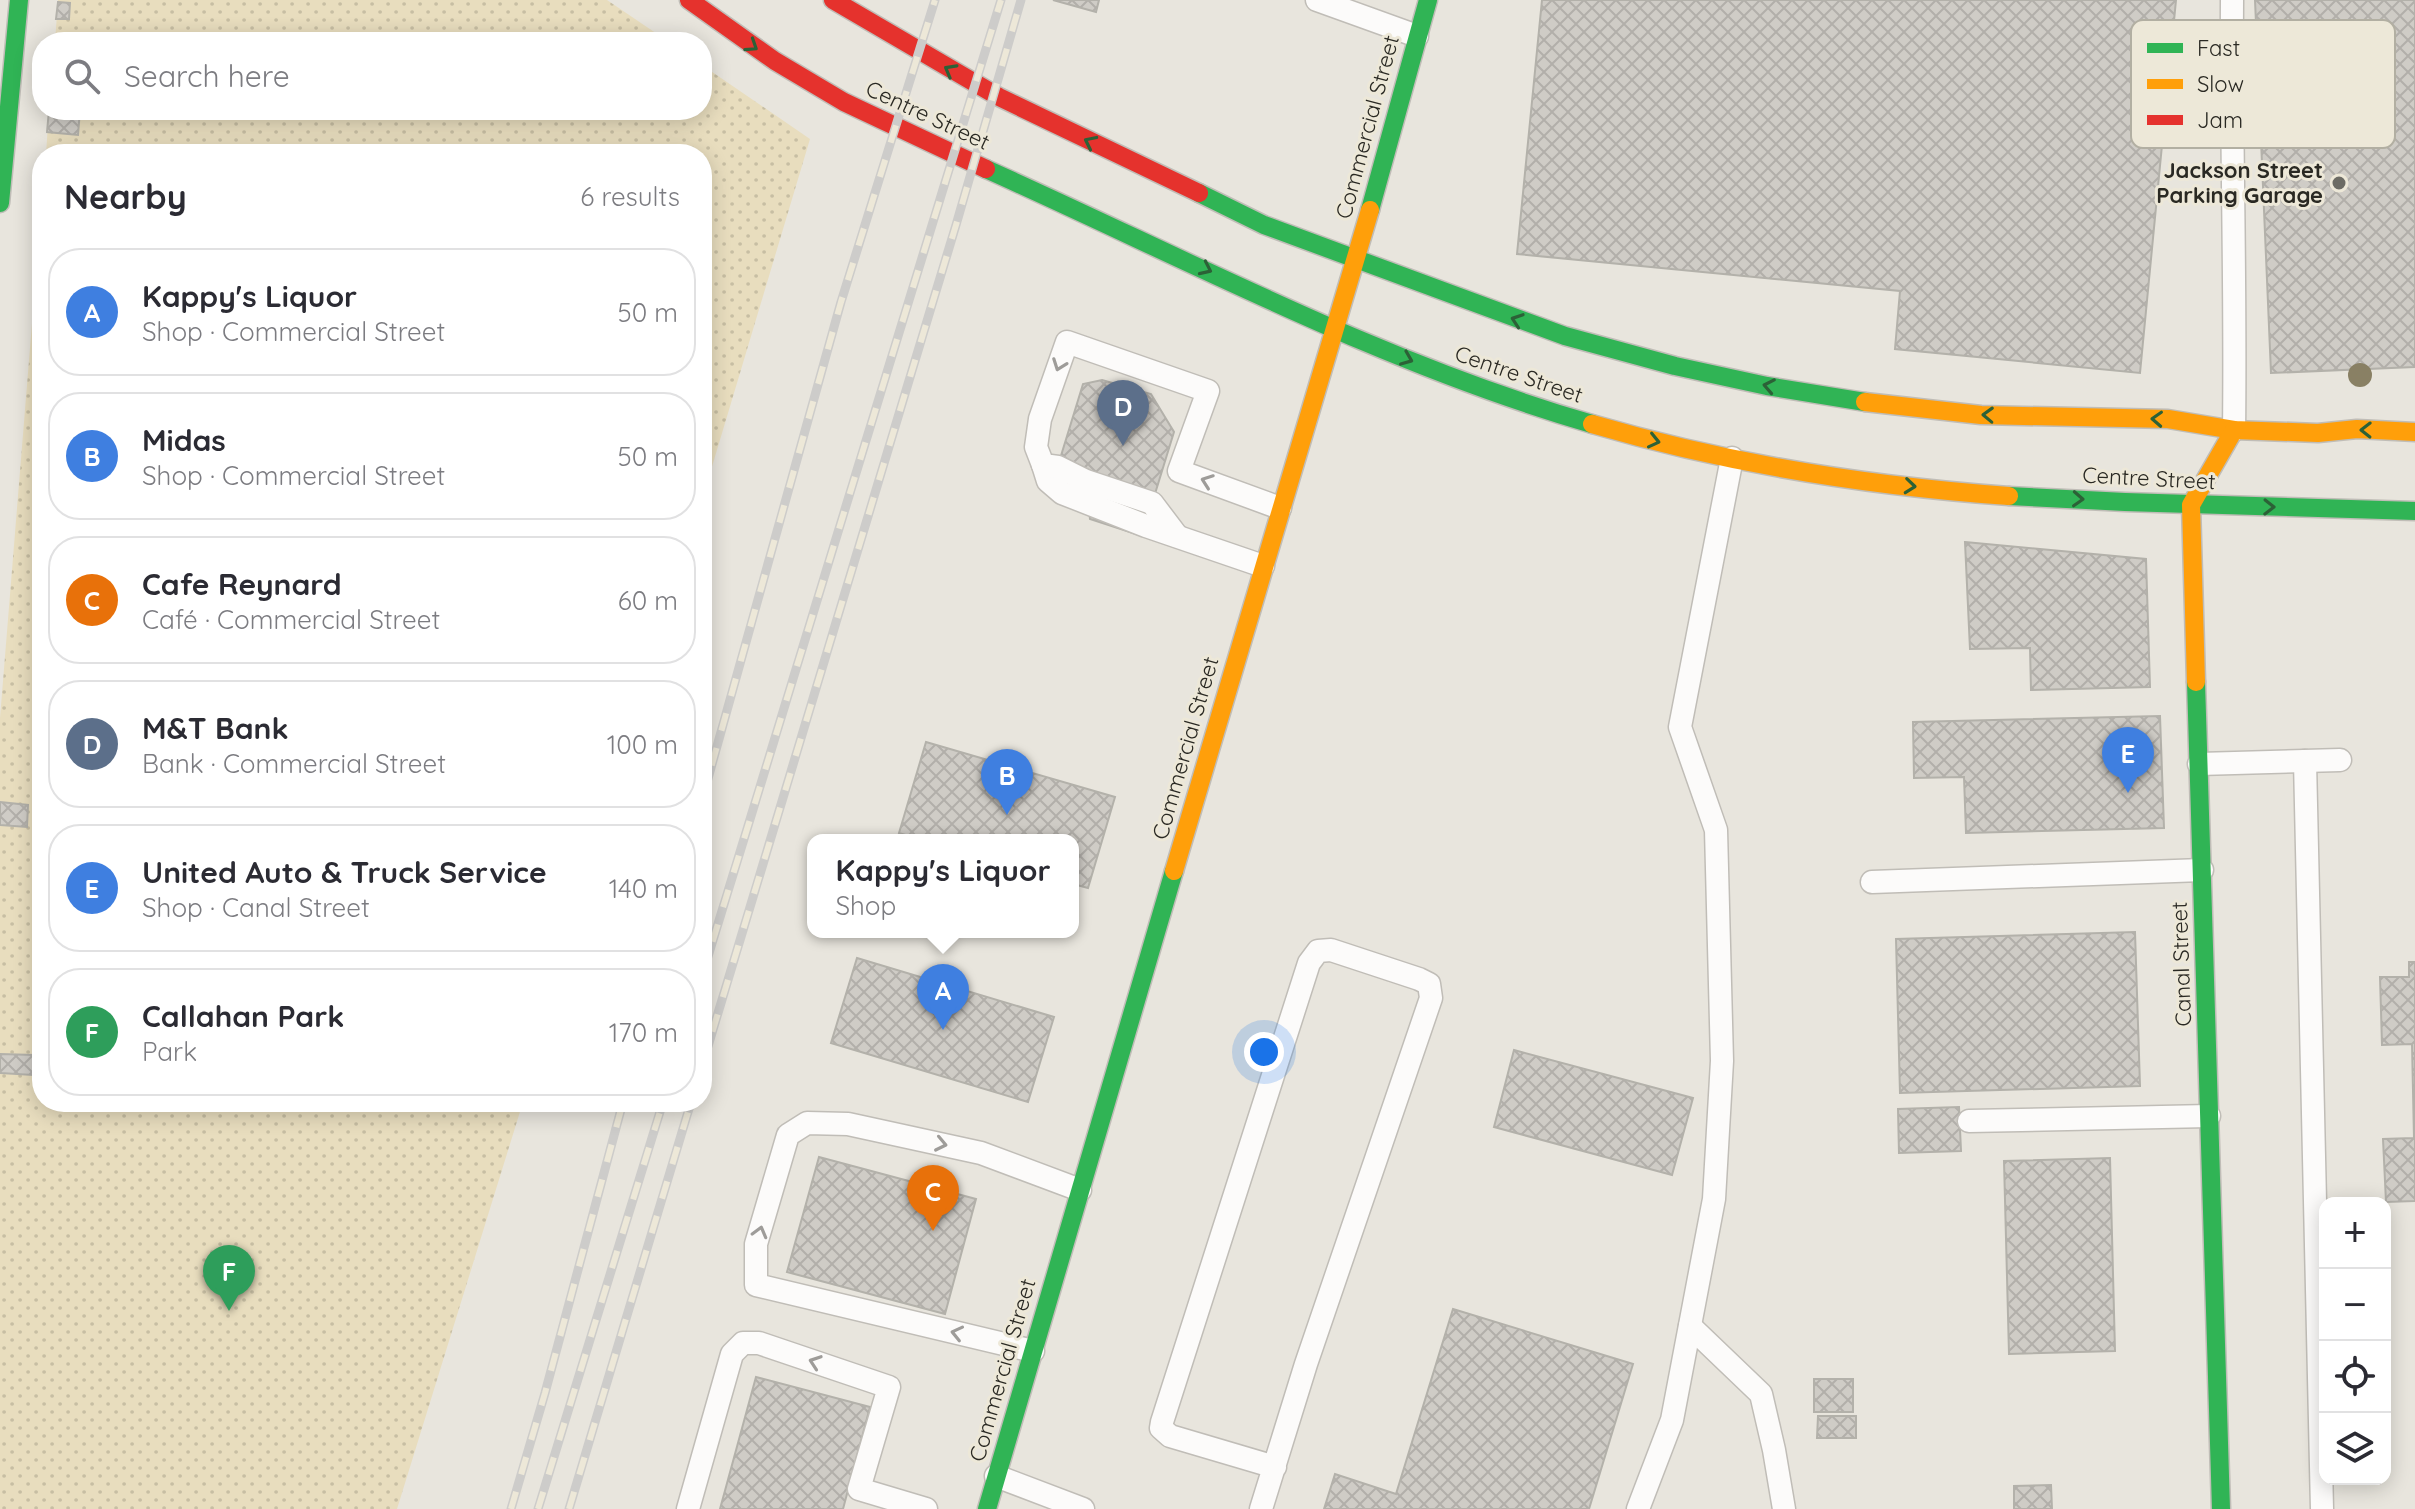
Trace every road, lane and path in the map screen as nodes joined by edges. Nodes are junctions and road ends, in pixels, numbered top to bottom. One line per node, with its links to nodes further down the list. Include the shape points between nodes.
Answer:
1 (19, 0): 10 (main road)
2 (689, 0): 12 (main road, Centre Street, one-way to 12, via 768,56 869,116)
3 (833, 0): 11 (main road, one-way to 3, via 1264,225 1009,102)
4 (1428, 0): 8 (main road, Commercial Street)
5 (2232, 0): 7 (lane)
6 (1332, 2): 8 (lane)
7 (2232, 20)
8 (1417, 36): 11 (main road, Commercial Street)
9 (2231, 148): 13 (lane)
10 (0, 203)
11 (1356, 260): 12 (main road, Commercial Street); 13 (main road, one-way to 11, via 2168,419 1981,415 1767,386 1565,336)
12 (1335, 330): 15 (main road, Centre Street, one-way to 15, via 1549,412); 17 (main road, Commercial Street)
13 (2234, 430): 14 (main road, one-way to 13); 16 (main road)
14 (2415, 432)
15 (1732, 458): 16 (main road, Centre Street, one-way to 16, via 1835,478 2000,495); 28 (lane, via 1680,727 1716,830 1722,1061 1714,1199)
16 (2191, 505): 18 (main road, Centre Street, one-way to 18); 22 (main road, Canal Street)
17 (1280, 508): 19 (main road, Commercial Street); 19 (lane, one-way to 19, via 1179,471 1208,391 1067,342 1040,419 1036,447 1043,465 1152,503 1177,536)
18 (2415, 511)
19 (1263, 566): 27 (main road, Commercial Street)
20 (2340, 760): 21 (lane)
21 (2305, 761): 22 (lane); 40 (lane)
22 (2199, 764): 23 (main road, Canal Street)
23 (2202, 870): 24 (lane); 25 (main road, Canal Street)
24 (1872, 882)
25 (2209, 1116): 26 (lane); 39 (main road, Canal Street)
26 (1969, 1121)
27 (1080, 1190): 29 (main road, Commercial Street); 29 (lane, one-way to 27, via 756,1285 756,1244 772,1189 788,1135 807,1123 848,1124 981,1153)
28 (1690, 1326): 37 (lane, via 1672,1420); 38 (lane, via 1761,1394)
29 (1033, 1351): 31 (main road, Commercial Street)
30 (1275, 1467): 30 (lane, via 1431,998 1429,984 1419,979 1331,950 1318,951 1309,963 1161,1428 1170,1436); 36 (lane)
31 (996, 1476): 34 (main road, Commercial Street); 35 (lane)
32 (688, 1509): 33 (lane, one-way to 32, via 859,1489 889,1387 759,1343 743,1343 732,1354)
33 (926, 1509)
34 (987, 1509)
35 (1083, 1509)
36 (1261, 1509)
37 (1638, 1509)
38 (1784, 1509)
39 (2221, 1509)
40 (2322, 1509)

